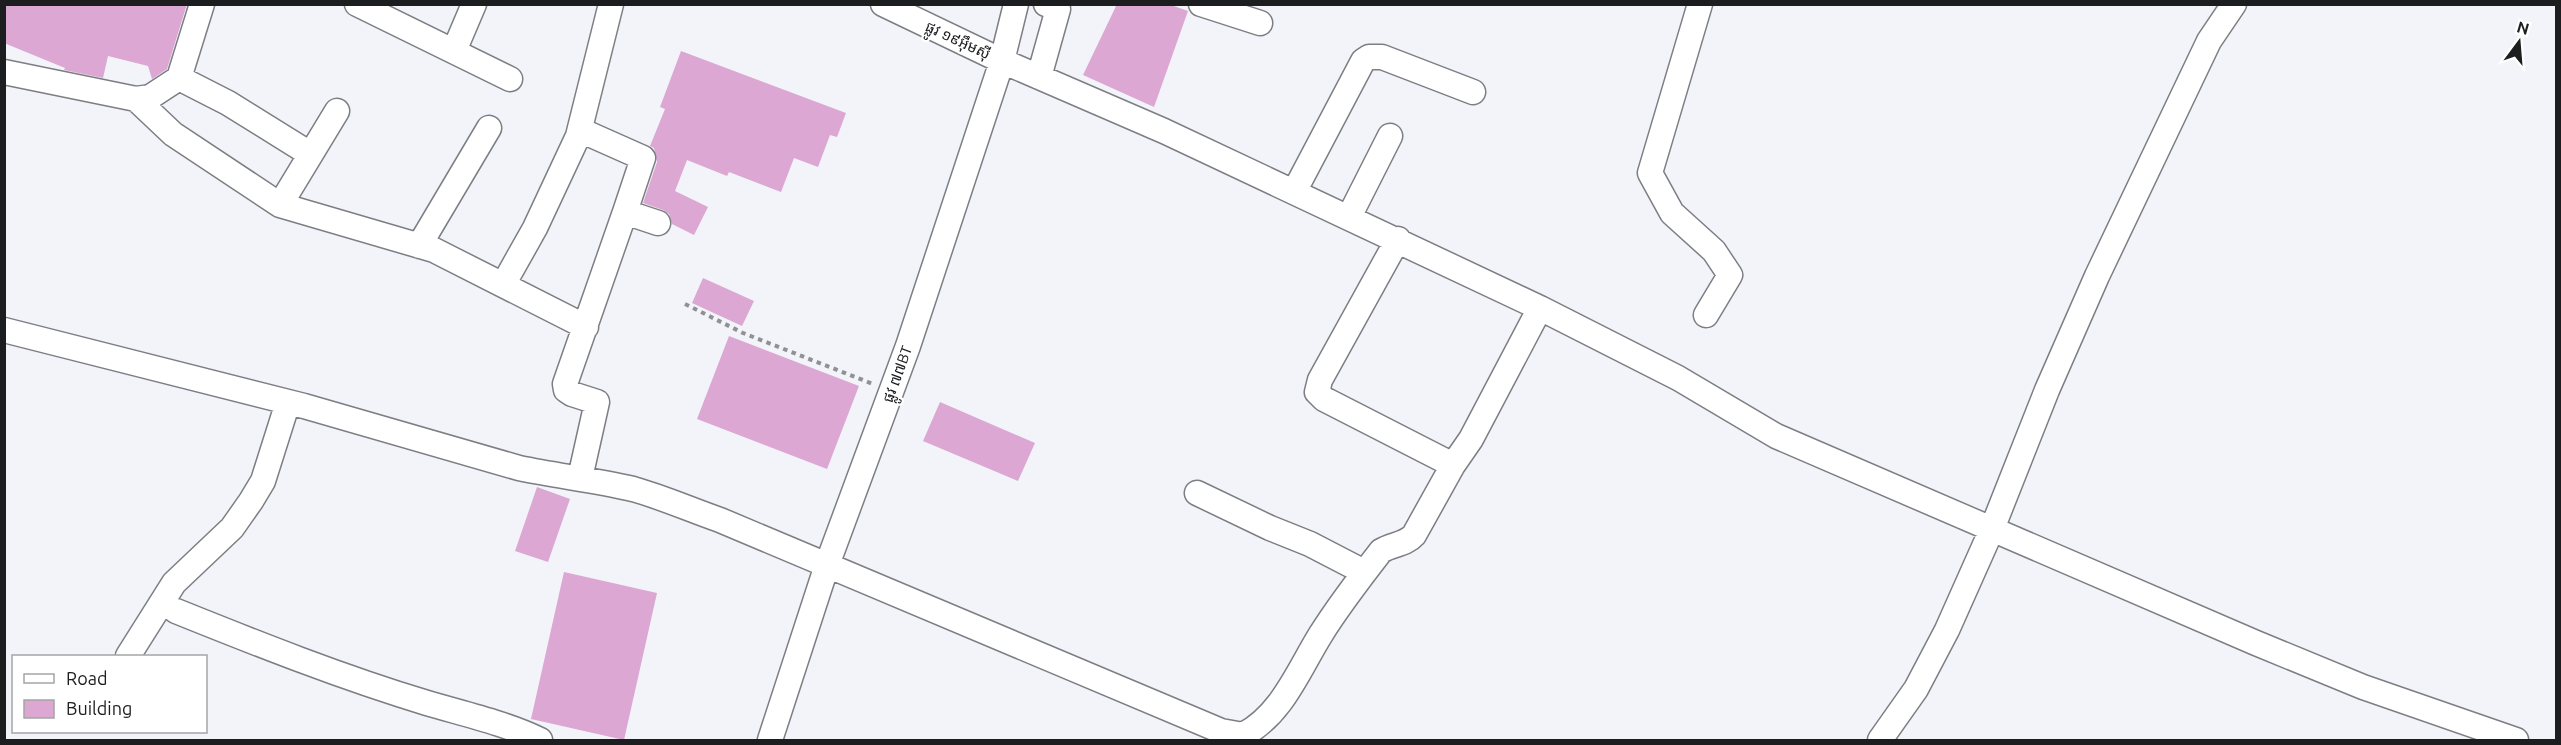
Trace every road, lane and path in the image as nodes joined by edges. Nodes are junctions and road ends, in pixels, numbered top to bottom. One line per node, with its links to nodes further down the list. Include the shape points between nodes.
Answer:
1 (202, 4): 16 (street)
2 (357, 4): 12 (street)
3 (474, 4): 12 (street)
4 (611, 4): 22 (street)
5 (883, 4): 13 (street, ផ្លូវ ១៩អ៊ឹមស៊ី)
6 (1016, 4): 13 (street, ផ្លូវ ៧៧BT)
7 (1046, 4): 15 (street, via 1058,9)
8 (1201, 4): 11 (street)
9 (1700, 4): 35 (street, via 1650,173 1672,213 1714,251 1730,275)
10 (2234, 4): 43 (street, via 2209,41 2097,276)
11 (1260, 23)
12 (454, 51): 17 (street)
13 (1002, 61): 15 (street, ផ្លូវ ១៩អ៊ឹមស៊ី); 38 (street, ផ្លូវ ៧៧BT)
14 (4, 72): 19 (street)
15 (1039, 77): 25 (street, ផ្លូវ ១៩អ៊ឹមស៊ី)
16 (179, 78): 19 (street, via 150,97); 24 (street)
17 (510, 79)
18 (1473, 92): 25 (street, via 1382,57 1369,57 1363,61)
19 (136, 99): 26 (street, via 173,134)
20 (337, 111): 24 (street)
21 (489, 128): 31 (street)
22 (580, 130): 27 (street, via 643,158); 32 (street, via 535,228)
23 (1390, 136): 28 (street)
24 (310, 154): 26 (street)
25 (1294, 192): 28 (street, ផ្លូវ ១៩អ៊ឹមស៊ី)
26 (280, 205): 31 (street)
27 (625, 212): 29 (street); 36 (street)
28 (1349, 217): 30 (street, ផ្លូវ ១៩អ៊ឹមស៊ី)
29 (658, 223)
30 (1398, 239): 34 (street, ផ្លូវ ១៩អ៊ឹមស៊ី); 40 (street, via 1317,392)
31 (419, 246): 32 (street)
32 (503, 285): 36 (street)
33 (685, 304): 38 (path, via 743,333)
34 (1540, 308): 40 (street, via 1471,439); 43 (street, ផ្លូវ ១៩អ៊ឹមស៊ី, via 1678,378 1776,436)
35 (1706, 315)
36 (586, 327): 41 (street, via 565,384 572,394 597,402)
37 (4, 330): 39 (street)
38 (891, 391): 44 (street, ផ្លូវ ៧៧BT)
39 (288, 402): 41 (street, via 519,468); 47 (street, via 263,481 251,501 232,528 174,583)
40 (1453, 465): 45 (street, via 1414,535 1408,542 1381,551)
41 (580, 478): 44 (street, via 645,494 720,520)
42 (1197, 493): 45 (street)
43 (1992, 529): 51 (street, via 1916,689); 52 (street, ផ្លូវ ១៩អ៊ឹមស៊ី, via 2363,687)
44 (827, 565): 48 (street); 50 (street, ផ្លូវ ៧៧BT)
45 (1364, 572): 48 (street, via 1268,718)
46 (176, 611): 49 (street, via 283,653)
47 (129, 655)
48 (1243, 738)
49 (540, 741)
50 (770, 741)
51 (1880, 741)
52 (2516, 741)

